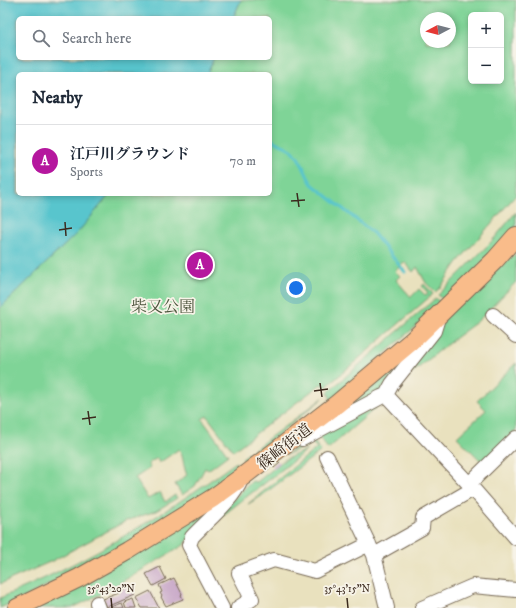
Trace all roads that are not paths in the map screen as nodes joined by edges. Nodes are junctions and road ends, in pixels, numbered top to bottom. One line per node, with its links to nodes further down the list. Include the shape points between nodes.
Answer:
1 (516, 236): 3 (main road, 篠崎街道)
2 (516, 248): 3 (street)
3 (495, 260): 5 (main road, 篠崎街道)
4 (493, 315): 6 (street)
5 (439, 316): 7 (street, via 434,331); 9 (main road, 篠崎街道)
6 (516, 336)
7 (386, 395): 9 (street, via 296,442); 12 (street)
8 (516, 438): 12 (street)
9 (290, 441): 11 (main road, 篠崎街道)
10 (327, 457): 14 (street)
11 (242, 477): 16 (main road, 篠崎街道, via 127,551); 17 (street, via 232,496 192,537 189,545)
12 (471, 487): 13 (street); 14 (street, via 423,518 422,528)
13 (516, 538)
14 (372, 550): 18 (street, via 315,571 274,560 239,573 252,599); 19 (street)
15 (516, 590): 20 (street, via 473,586)
16 (17, 608)
17 (222, 608)
18 (238, 608)
19 (387, 608)
20 (422, 608)

